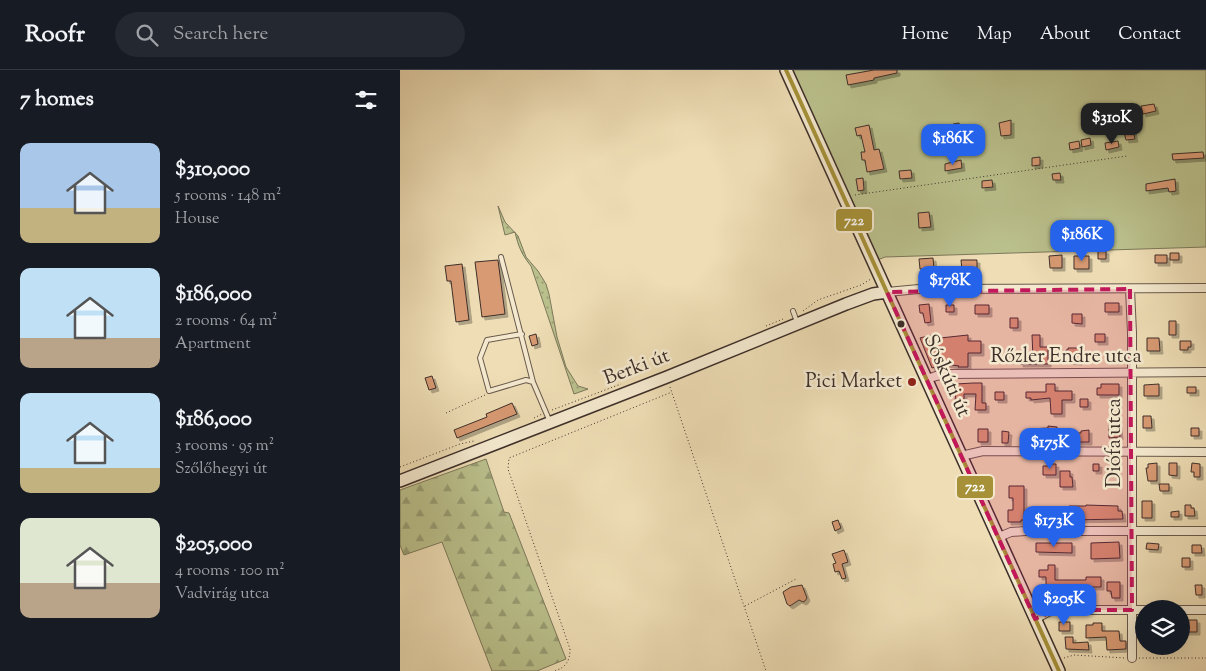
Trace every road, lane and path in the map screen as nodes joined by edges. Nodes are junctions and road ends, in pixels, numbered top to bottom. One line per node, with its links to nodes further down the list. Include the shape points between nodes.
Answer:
1 (786, 70): 3 (main road, Sóskúti út)
2 (1127, 156): 3 (path)
3 (844, 196): 5 (main road, Sóskúti út)
4 (501, 257): 11 (lane)
5 (879, 274): 8 (main road, Sóskúti út); 9 (path, via 861,285 818,300)
6 (1206, 288): 7 (street)
7 (1130, 289): 8 (street, via 919,289); 13 (street, Diófa utca)
8 (887, 292): 9 (main road, Berki út); 15 (main road, Sóskúti út)
9 (795, 316): 10 (path); 14 (main road, Berki út)
10 (763, 327)
11 (522, 334): 17 (lane); 18 (lane, via 488,340 480,358)
12 (1206, 372): 13 (street, Rőzler Endre utca)
13 (1131, 373): 15 (street, Rőzler Endre utca, via 947,374); 24 (street, Diófa utca)
14 (667, 377): 19 (path); 21 (main road, Berki út)
15 (927, 379): 26 (main road, Sóskúti út)
16 (629, 381): 21 (path)
17 (533, 382): 18 (lane, via 526,380); 21 (lane)
18 (489, 391): 20 (path)
19 (672, 392): 33 (path); 39 (path, via 509,458 508,469 570,650 564,668)
20 (446, 412)
21 (548, 417): 22 (path); 28 (main road, Berki út)
22 (529, 420)
23 (478, 440): 27 (path)
24 (1131, 452): 25 (street); 26 (street, via 983,451); 29 (street, Diófa utca)
25 (1206, 452)
26 (961, 456): 31 (main road, Sóskúti út)
27 (400, 467)
28 (400, 481)
29 (1132, 531): 30 (street); 31 (street, via 1025,531); 34 (street, Diófa utca)
30 (1206, 531)
31 (998, 537): 37 (main road, Sóskúti út)
32 (796, 579): 33 (path)
33 (745, 606): 40 (path)
34 (1132, 610): 37 (street, via 1056,610); 38 (street, Diófa utca)
35 (1190, 610): 36 (street)
36 (1206, 610)
37 (1035, 619): 41 (main road, Sóskúti út)
38 (1132, 658)
39 (555, 671)
40 (766, 671)
41 (1059, 671)

